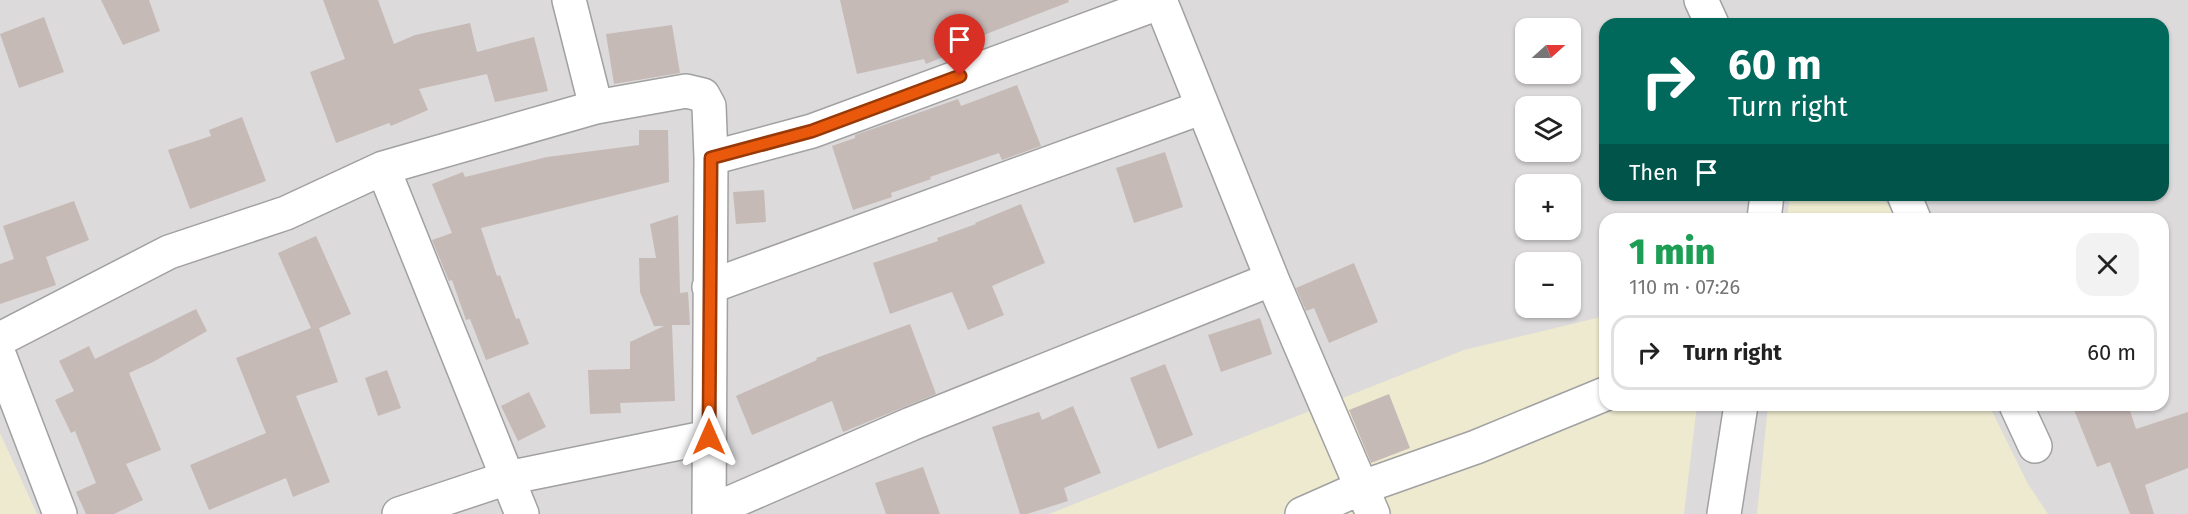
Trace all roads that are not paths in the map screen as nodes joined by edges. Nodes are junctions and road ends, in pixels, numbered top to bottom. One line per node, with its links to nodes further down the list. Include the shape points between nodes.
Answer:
1 (569, 0): 5 (street)
2 (1701, 0): 4 (street)
3 (1161, 1): 6 (street); 7 (street, via 812,131)
4 (1709, 18)
5 (596, 106): 7 (street, via 686,91 703,95 709,106); 8 (street)
6 (1203, 107): 9 (street); 10 (street)
7 (711, 158): 10 (street)
8 (383, 168): 11 (street, via 286,213 169,252); 18 (street)
9 (1272, 279): 19 (street); 20 (street, via 911,424)
10 (709, 286): 16 (street)
11 (0, 339)
12 (0, 357): 21 (street)
13 (1599, 396): 19 (street, via 1476,447)
14 (1740, 411): 25 (street)
15 (2019, 411): 17 (street)
16 (709, 437): 18 (street); 20 (street)
17 (2035, 446)
18 (507, 478): 22 (street); 23 (street)
19 (1368, 501): 24 (street)
20 (709, 513)
21 (60, 514)
22 (399, 514)
23 (522, 514)
24 (1302, 514)
25 (1724, 514)

